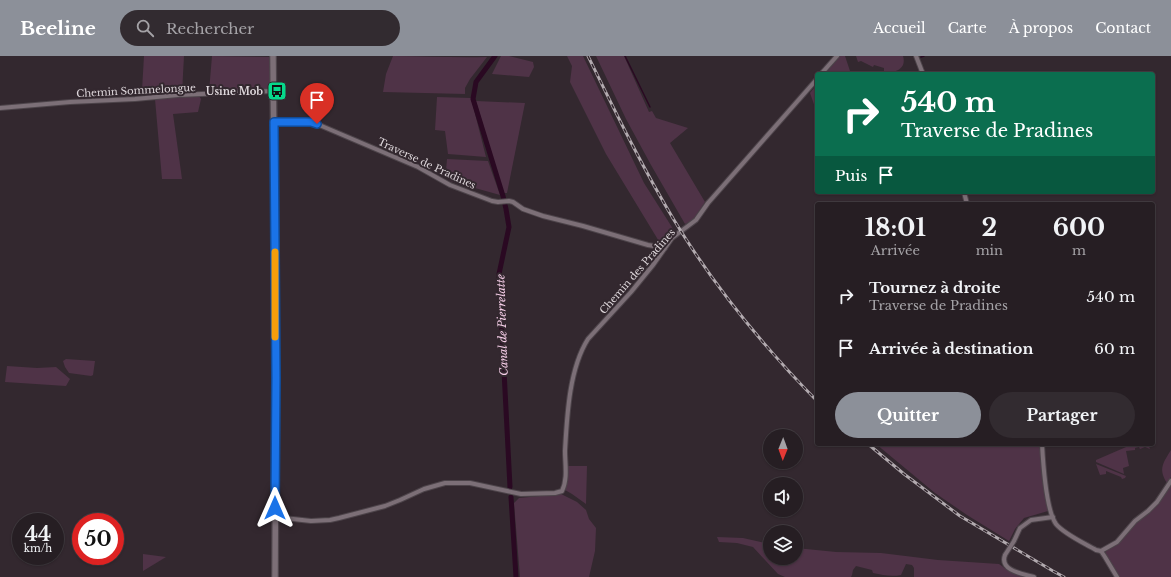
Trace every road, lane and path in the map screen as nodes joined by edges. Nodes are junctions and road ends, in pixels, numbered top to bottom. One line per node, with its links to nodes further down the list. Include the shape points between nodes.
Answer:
1 (273, 56): 7 (main road)
2 (837, 56): 4 (street)
3 (916, 56): 5 (street)
4 (823, 72)
5 (922, 72)
6 (815, 81): 10 (street, Chemin des Pradines, via 696,220 676,235)
7 (274, 91): 8 (street, Chemin Sommelongue); 9 (main road)
8 (0, 108)
9 (274, 122): 10 (street, Traverse de Pradines, via 311,122 492,201 513,202 543,216); 13 (main road)
10 (665, 248): 13 (street, Chemin des Pradines, via 631,292 588,339 578,358 568,410 565,482 562,491 521,494 470,484 445,483 424,488 385,506 330,520 311,521)
11 (1042, 446): 14 (street)
12 (1171, 480): 15 (street, via 1157,502 1117,542)
13 (275, 517): 16 (main road)
14 (1053, 517): 15 (street, via 1056,524 1065,532); 17 (street, bridge, via 1030,520 1020,528 1004,559 1006,566 1011,570)
15 (1101, 551): 18 (street)
16 (275, 577)
17 (1034, 577)
18 (1117, 577)

